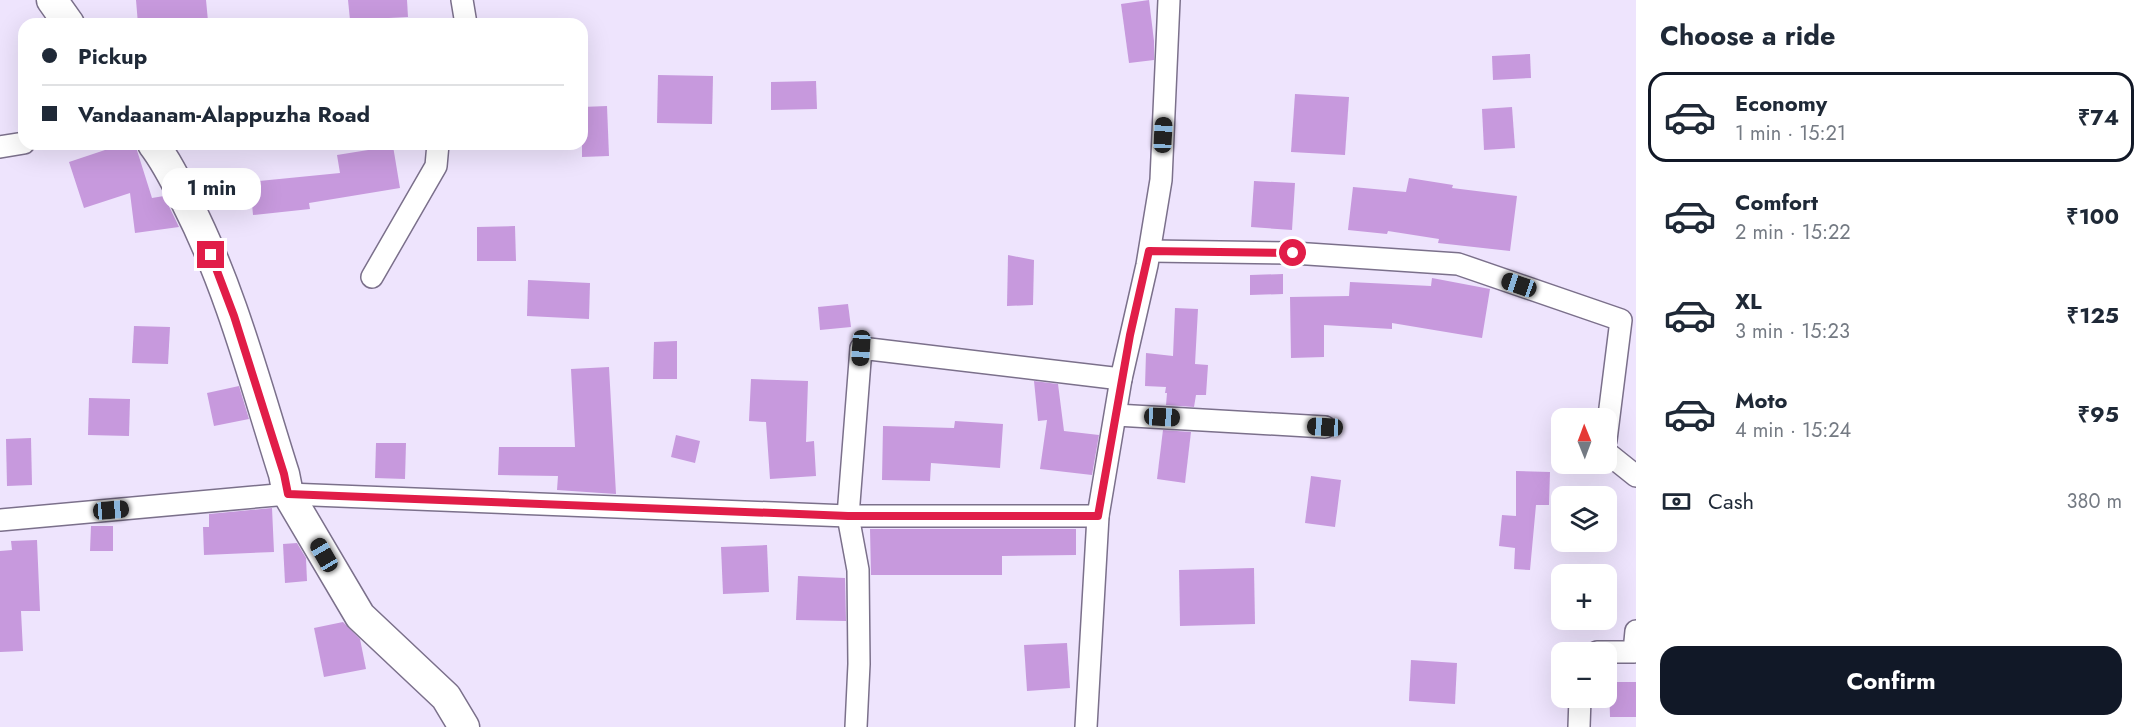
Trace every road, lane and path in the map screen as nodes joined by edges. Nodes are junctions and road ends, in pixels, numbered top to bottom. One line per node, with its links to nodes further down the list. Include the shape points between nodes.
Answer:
1 (53, 0): 4 (main road)
2 (462, 0): 5 (street)
3 (1169, 0): 10 (street, via 1161,180)
4 (65, 18)
5 (465, 18)
6 (18, 144): 7 (street)
7 (0, 147)
8 (158, 150): 18 (main road, via 203,234 234,316)
9 (437, 150): 11 (street, via 436,166)
10 (1149, 251): 12 (street); 13 (street, via 1293,253 1458,264 1621,320)
11 (372, 277)
12 (1121, 379): 14 (street); 19 (street, via 861,348)
13 (1610, 408)
14 (1116, 415): 15 (street); 20 (street)
15 (1325, 427)
16 (1617, 461): 17 (street)
17 (1636, 476)
18 (288, 494): 19 (street); 21 (street); 25 (main road, via 360,616 446,697)
19 (848, 516): 20 (street); 26 (street, via 858,570)
20 (1098, 516): 27 (street)
21 (0, 520)
22 (1636, 631): 23 (street, via 1634,652)
23 (1617, 652)
24 (1580, 708): 28 (street)
25 (464, 727)
26 (856, 727)
27 (1086, 727)
28 (1579, 727)

